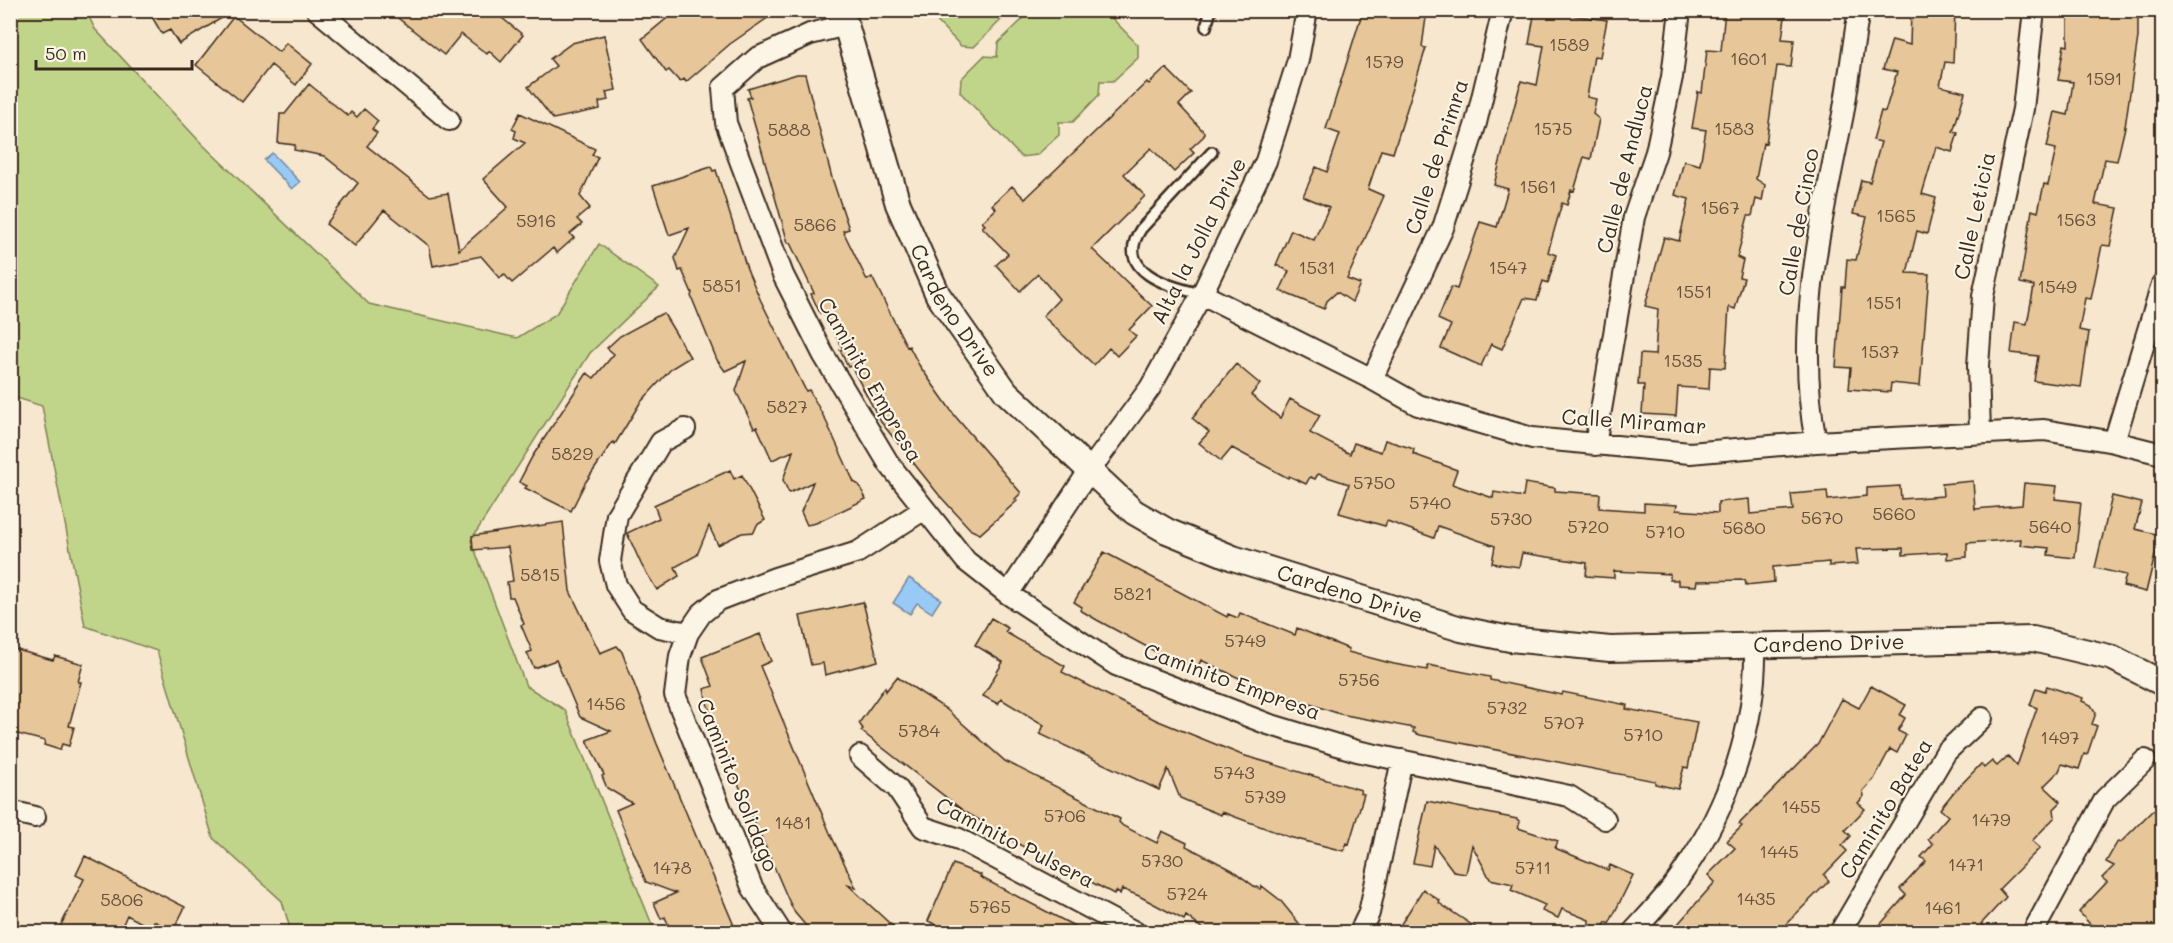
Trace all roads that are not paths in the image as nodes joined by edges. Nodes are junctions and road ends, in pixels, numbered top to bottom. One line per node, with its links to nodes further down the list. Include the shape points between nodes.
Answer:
1 (317, 10): 10 (street)
2 (1211, 10): 9 (lane)
3 (1307, 10): 13 (street, Alta la Jolla Drive, via 1298,60 1266,161)
4 (1503, 10): 14 (street, Calle de Primra, via 1476,123 1443,228)
5 (1680, 10): 19 (street, Calle de Andluca, via 1672,77 1656,152 1634,217)
6 (1859, 10): 17 (street, Calle de Cinco, via 1807,319 1809,404)
7 (2034, 10): 16 (street, Calle Leticia, via 2023,109 1983,296 1978,366)
8 (842, 18): 21 (street, Cardeno Drive, via 898,204 938,295 1006,392); 22 (street, Caminito Empresa, via 757,58 723,88 726,123 783,275 823,354 883,455)
9 (1206, 27)
10 (449, 120)
11 (1212, 152): 13 (lane, via 1132,243 1134,259 1148,275)
12 (2163, 284): 18 (street)
13 (1202, 294): 14 (street, Calle Miramar); 21 (street, Alta la Jolla Drive, via 1150,388)
14 (1372, 379): 19 (street, Calle Miramar, via 1418,405 1532,438)
15 (686, 429): 24 (street, via 661,442 617,515 610,561 616,585 632,610 659,627)
16 (1980, 433): 17 (street, Calle Miramar); 18 (street, Calle Miramar, via 2044,430)
17 (1816, 442): 19 (street, Calle Miramar, via 1690,453)
18 (2114, 442): 20 (street, Calle Miramar)
19 (1595, 446)
20 (2163, 454)
21 (1089, 471): 23 (street, Alta la Jolla Drive); 25 (street, Cardeno Drive, via 1134,512 1167,531 1233,558 1461,629 1510,639 1610,649)
22 (923, 510): 23 (street, Caminito Empresa, via 966,561); 24 (street, Caminito Solidago, via 858,552 718,600 701,614)
23 (1008, 594): 29 (street, Caminito Empresa, via 1116,665 1268,724)
24 (688, 633): 34 (street, Caminito Solidago, via 680,656 675,695 752,887)
25 (1755, 644): 26 (street, Cardeno Drive, via 2040,640 2113,658); 37 (street, via 1756,676 1747,729 1728,791 1684,872)
26 (2163, 683)
27 (1982, 718): 38 (street, Caminito Batea, via 1946,752)
28 (860, 756): 35 (street, Caminito Pulsera, via 897,788 923,827 959,839)
29 (1402, 760): 33 (street, Caminito Empresa, via 1569,796); 36 (street, via 1369,913)
30 (2145, 760): 39 (street, via 2104,799)
31 (10, 811): 32 (street)
32 (35, 818)
33 (1605, 819)
34 (781, 933)
35 (1135, 933)
36 (1360, 933)
37 (1634, 933)
38 (1840, 933)
39 (2033, 933)

